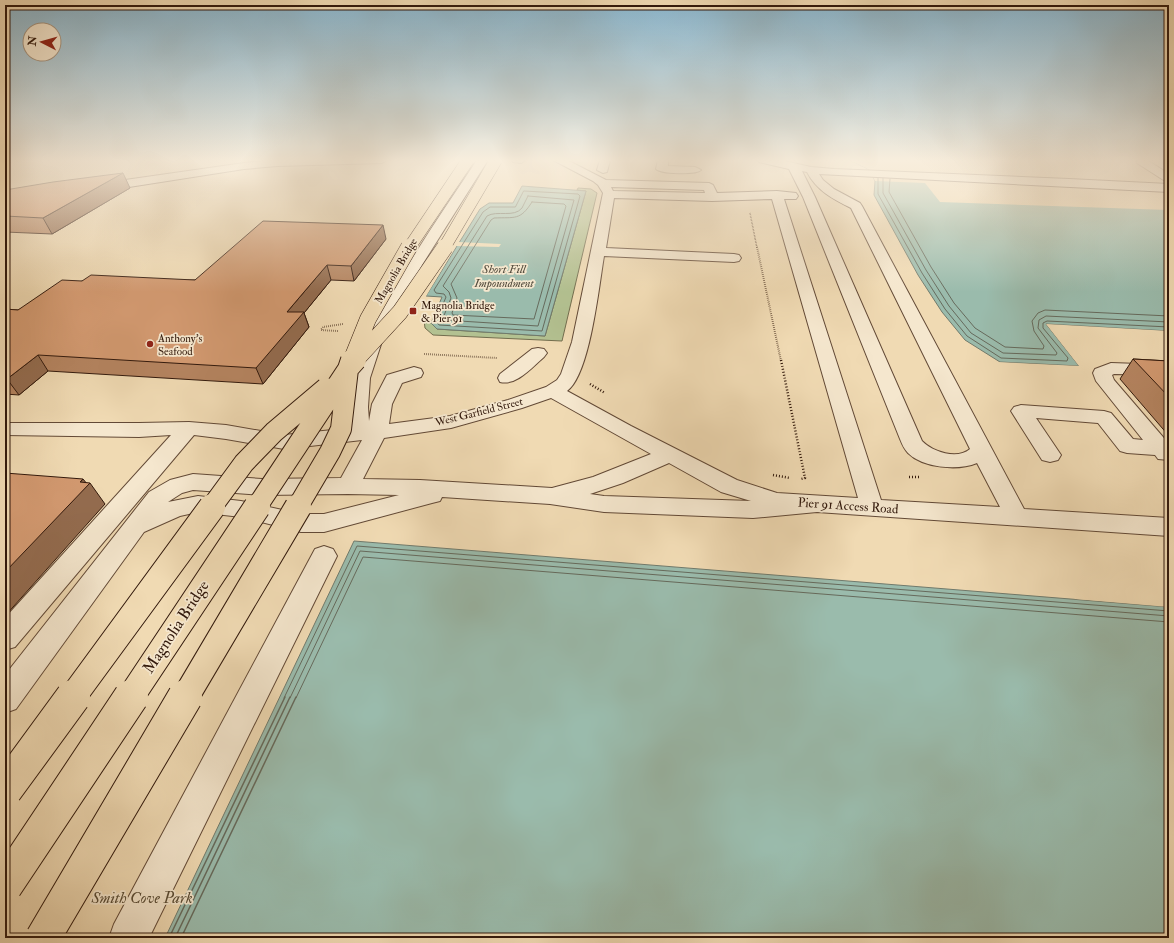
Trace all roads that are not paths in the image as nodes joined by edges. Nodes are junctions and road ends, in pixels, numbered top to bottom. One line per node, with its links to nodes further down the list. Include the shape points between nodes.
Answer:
1 (438, 204): 11 (main road, Magnolia Bridge, bridge, via 414,239 368,319)
2 (454, 204): 18 (street, via 415,264 377,332 361,378 359,424)
3 (469, 204): 11 (main road, Magnolia Bridge, bridge, via 408,302)
4 (602, 204): 8 (street, West Garfield Street)
5 (780, 204): 27 (street)
6 (812, 204): 19 (street, via 915,448 927,455 956,461 968,459)
7 (852, 204): 19 (street, via 856,206)
8 (598, 252): 9 (street); 15 (street, West Garfield Street, via 577,355 564,384)
9 (734, 258)
10 (538, 354): 14 (street)
11 (348, 369): 34 (main road, bridge, via 274,432 244,463); 35 (main road, Magnolia Bridge, bridge); 36 (main road, bridge, via 341,428 330,452)
12 (1169, 370): 20 (street, via 1111,368 1102,373 1105,381)
13 (414, 373): 18 (street, via 394,379 382,404)
14 (508, 378)
15 (553, 391): 18 (street, West Garfield Street, via 451,422); 21 (street, Pier 91 Access Road)
16 (189, 428): 17 (street, West Garfield Street); 18 (street, West Garfield Street, via 284,442); 32 (street)
17 (5, 429)
18 (377, 432): 23 (street)
19 (981, 450): 28 (street)
20 (1165, 453): 22 (street, via 1127,446 1104,417 1022,411)
21 (669, 455): 25 (street, via 577,490); 26 (street, Pier 91 Access Road, via 745,492 776,501)
22 (1050, 455)
23 (348, 486): 24 (street); 29 (street, via 262,487 183,483 157,498)
24 (451, 490): 25 (street); 29 (street, via 324,524 301,523 241,509 198,504 175,508)
25 (550, 496): 26 (street, via 604,504 753,510)
26 (816, 504): 27 (street, Pier 91 Access Road)
27 (872, 507): 28 (street, Pier 91 Access Road)
28 (1017, 517): 30 (street, Pier 91 Access Road)
29 (136, 527): 33 (street)
30 (1169, 527)
31 (324, 556): 37 (street)
32 (5, 638)
33 (5, 699)
34 (5, 790)
35 (5, 886)
36 (43, 938)
37 (128, 938)

